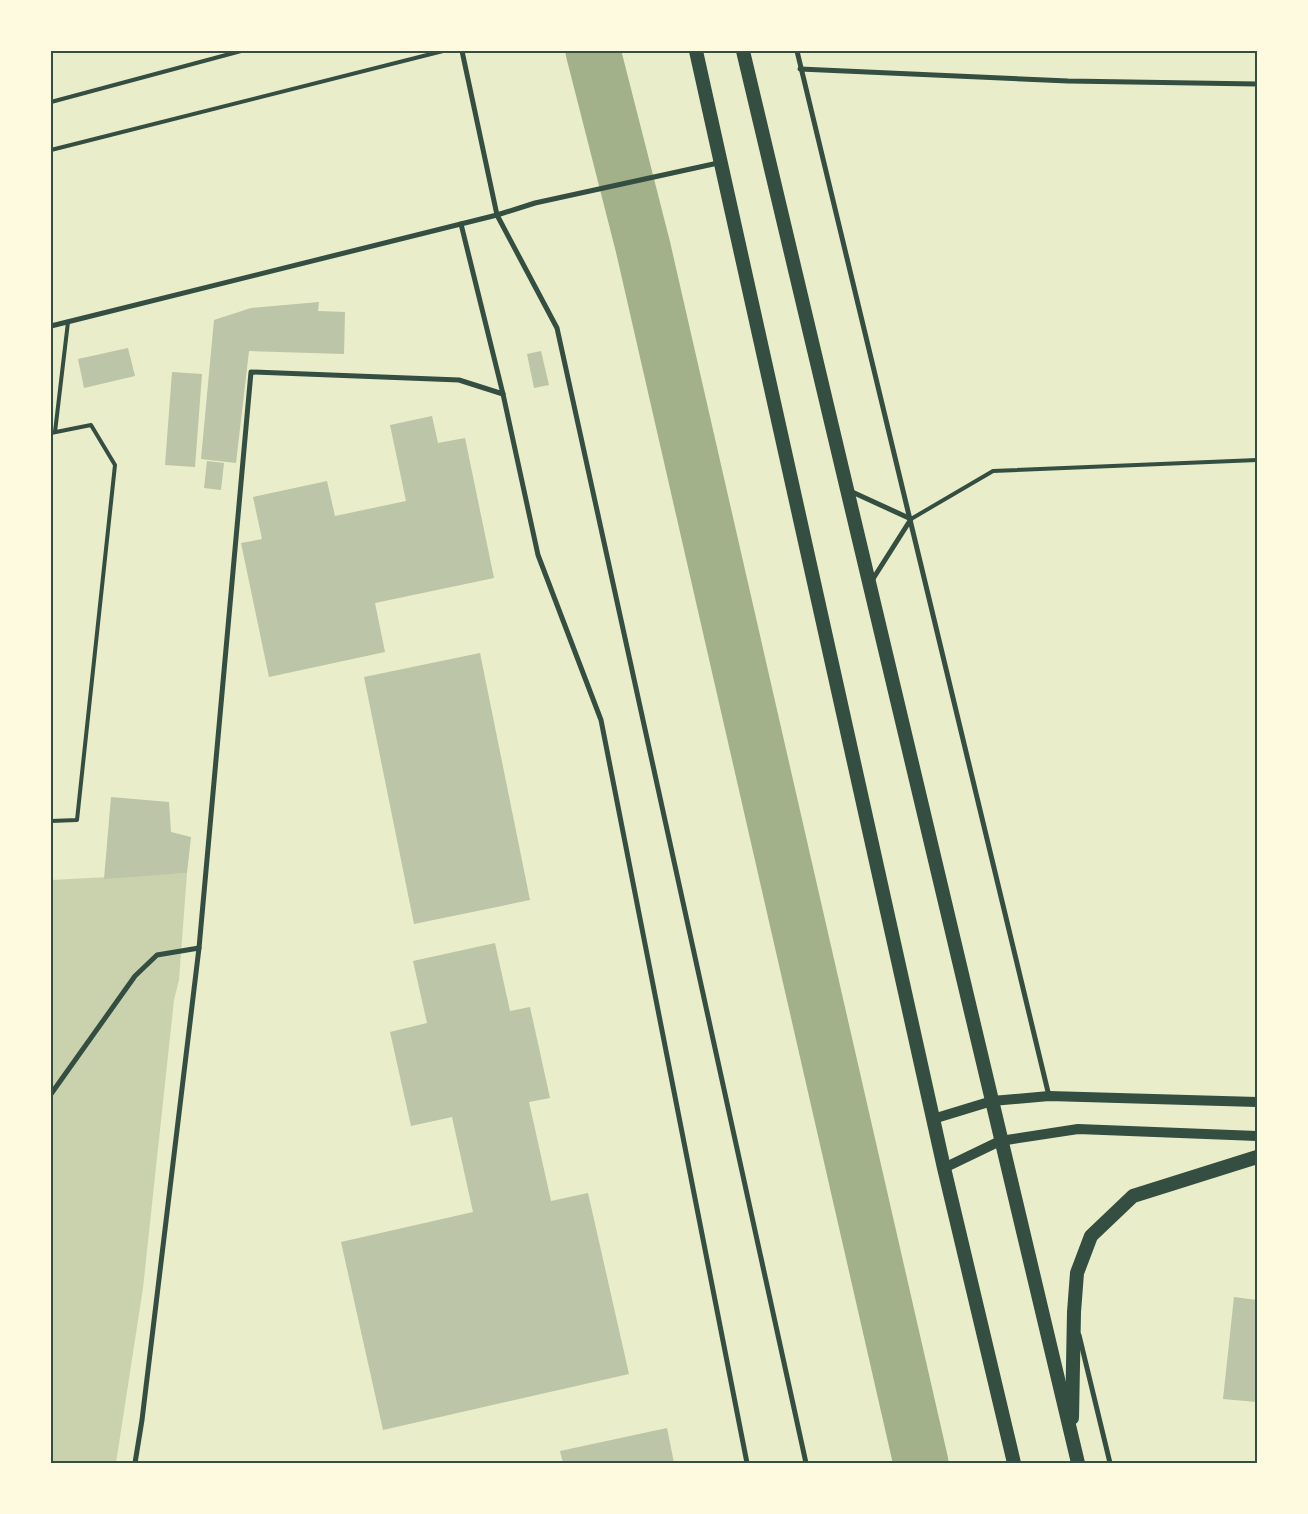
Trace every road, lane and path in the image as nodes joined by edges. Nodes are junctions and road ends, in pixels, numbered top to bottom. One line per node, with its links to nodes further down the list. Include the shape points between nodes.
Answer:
1 (241, 51): 9 (lane)
2 (442, 51): 10 (lane)
3 (462, 51): 12 (street)
4 (696, 51): 11 (highway)
5 (743, 51): 19 (highway)
6 (796, 51): 7 (street)
7 (800, 69): 8 (street, via 1068,81); 20 (street)
8 (1257, 84)
9 (51, 102)
10 (51, 150)
11 (722, 162): 12 (street, via 535,203); 28 (highway)
12 (497, 215): 13 (street); 37 (street, via 557,328)
13 (461, 224): 14 (street); 16 (street)
14 (68, 322): 15 (street); 17 (lane)
15 (51, 326)
16 (503, 394): 23 (street, via 459,380 251,372); 36 (street, via 538,555 601,720)
17 (53, 433): 22 (lane, via 91,424 115,465 77,820)
18 (1257, 460): 20 (lane, via 993,471)
19 (848, 490): 20 (street); 21 (highway)
20 (911, 519): 21 (street); 25 (street)
21 (870, 584): 26 (highway)
22 (51, 821)
23 (199, 948): 24 (street, via 157,955 135,976); 35 (street)
24 (51, 1094)
25 (1050, 1096): 26 (main road); 27 (main road)
26 (992, 1101): 28 (main road); 30 (highway)
27 (1257, 1102)
28 (933, 1119): 32 (highway)
29 (1257, 1136): 30 (main road, via 1078,1129)
30 (1000, 1141): 32 (main road); 34 (highway)
31 (1257, 1157): 33 (highway, via 1133,1196 1091,1236 1077,1274)
32 (944, 1168): 38 (highway)
33 (1074, 1312): 34 (highway); 40 (street)
34 (1072, 1439): 39 (highway)
35 (135, 1463)
36 (748, 1463)
37 (806, 1463)
38 (1014, 1463)
39 (1078, 1463)
40 (1110, 1463)

